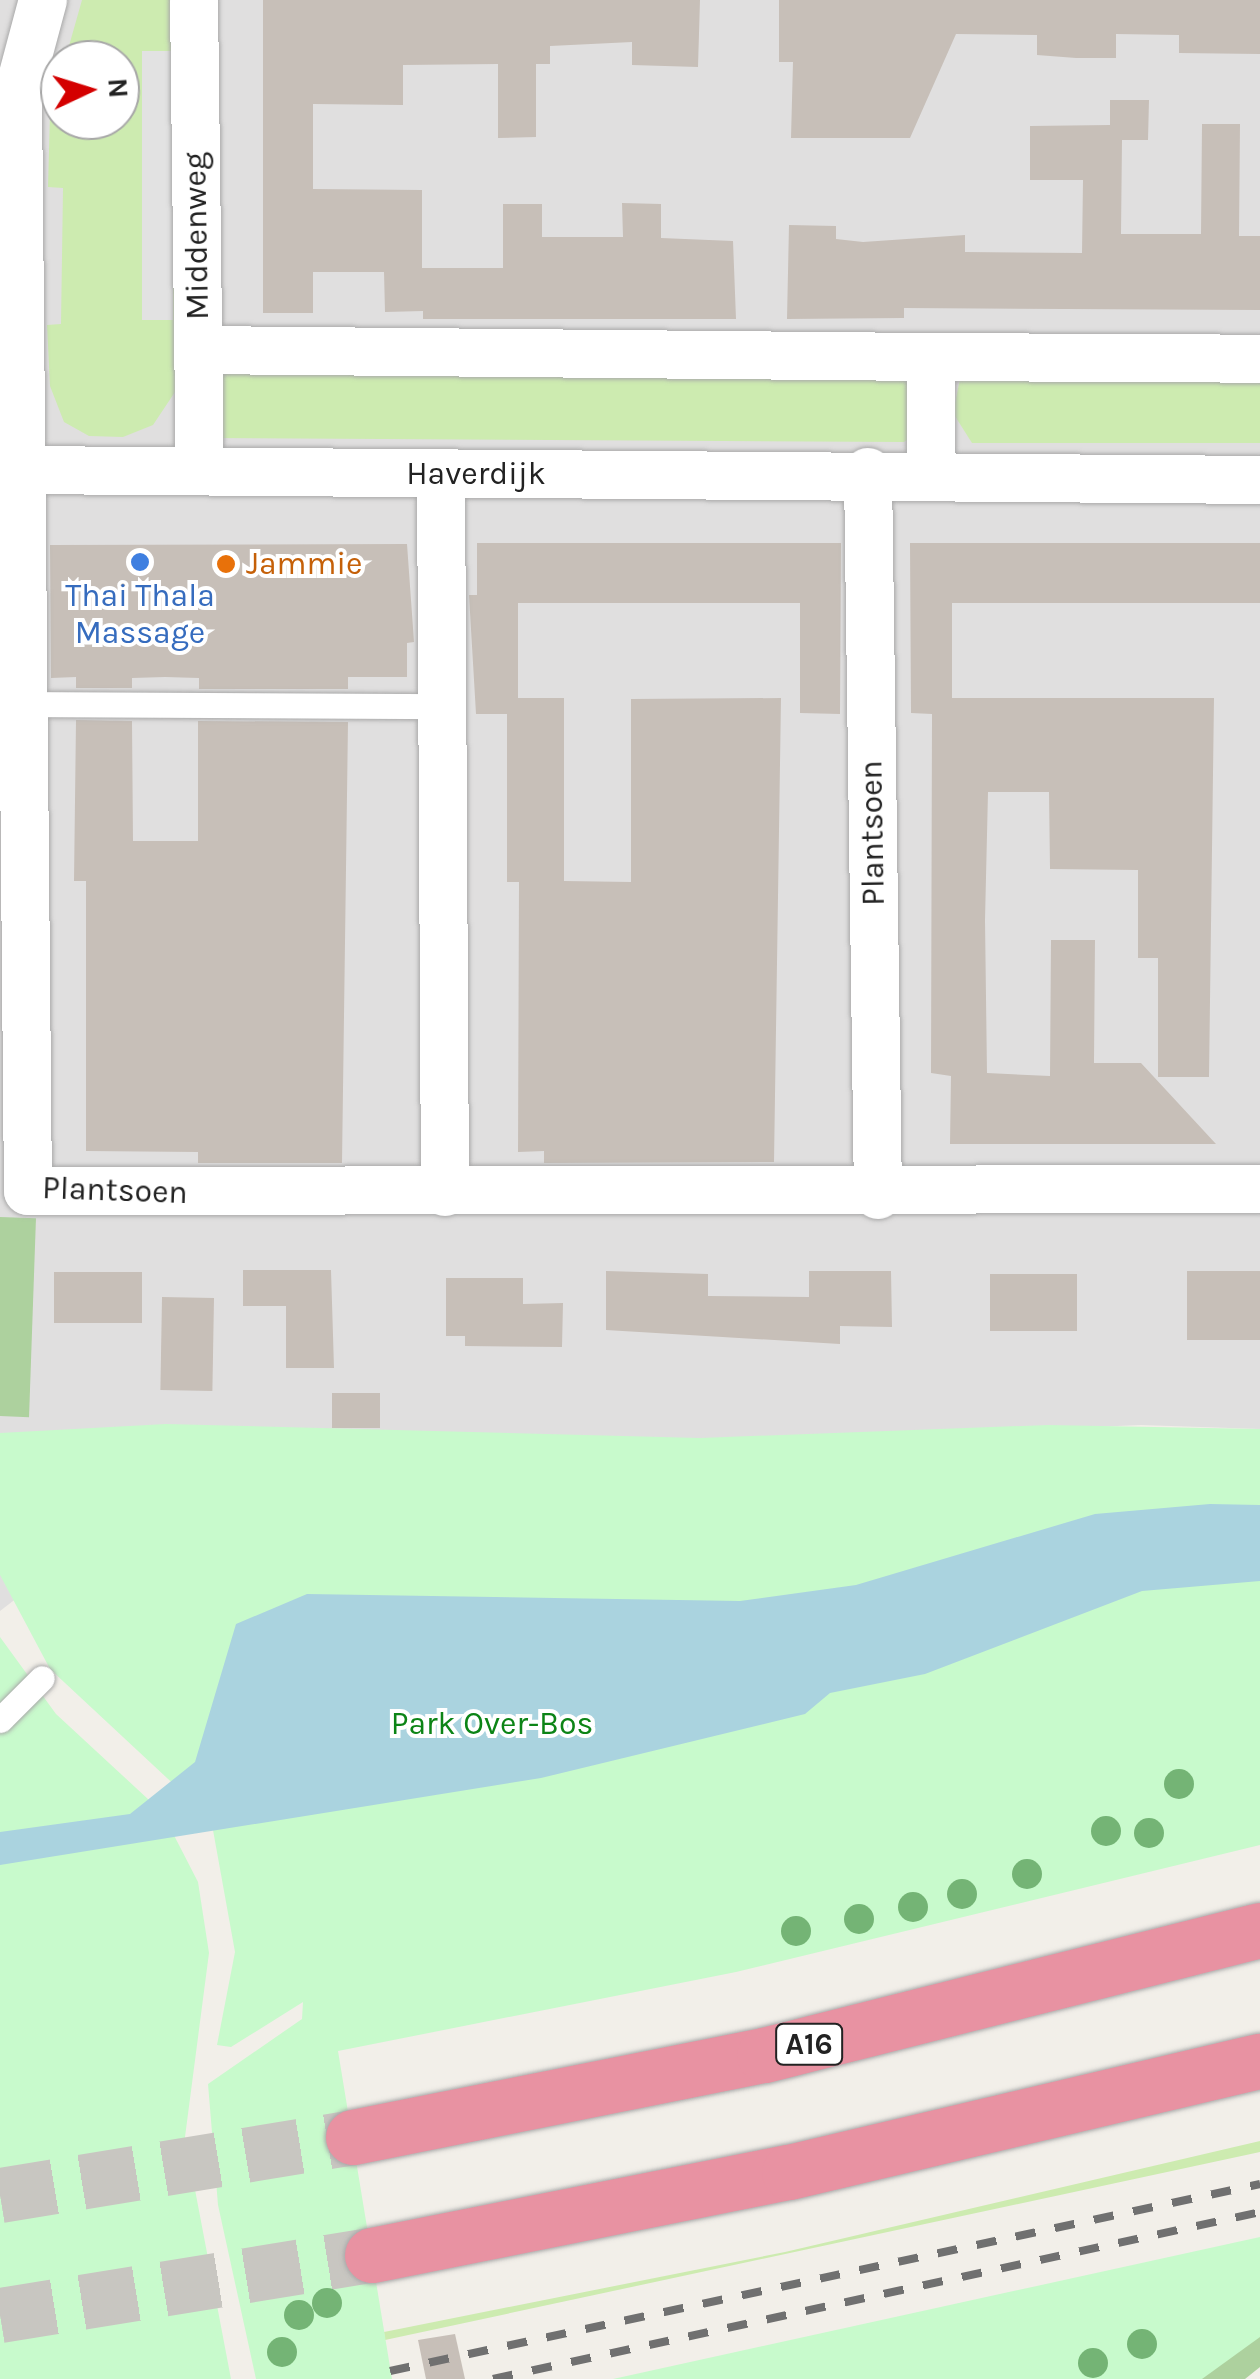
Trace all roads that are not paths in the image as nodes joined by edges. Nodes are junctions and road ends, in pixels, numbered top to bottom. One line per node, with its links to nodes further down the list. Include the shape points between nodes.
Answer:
1 (43, 0): 6 (street, via 18,93)
2 (194, 0): 3 (street, Middenweg)
3 (198, 350): 4 (street); 7 (street, Middenweg)
4 (931, 357): 5 (street); 9 (street)
5 (1260, 358)
6 (21, 470): 7 (street, Haverdijk); 12 (street, Plantsoen)
7 (200, 472): 10 (street, Haverdijk)
8 (868, 472): 9 (street, Haverdijk); 10 (street, Haverdijk); 17 (street, Plantsoen)
9 (931, 473): 11 (street, Haverdijk)
10 (441, 475): 13 (street)
11 (1260, 480)
12 (25, 704): 13 (lane); 14 (street, Plantsoen)
13 (441, 706): 16 (street)
14 (12, 960): 16 (street, Plantsoen, via 28,1192)
15 (1260, 1189): 17 (street, Plantsoen)
16 (445, 1192): 17 (street, Plantsoen)
17 (878, 1194)
18 (42, 1678): 19 (lane)
19 (0, 1720)
20 (1260, 1930): 22 (highway, A16, via 764,2056)
21 (1260, 2061): 23 (highway, via 808,2168)
22 (353, 2138)
23 (372, 2255)

